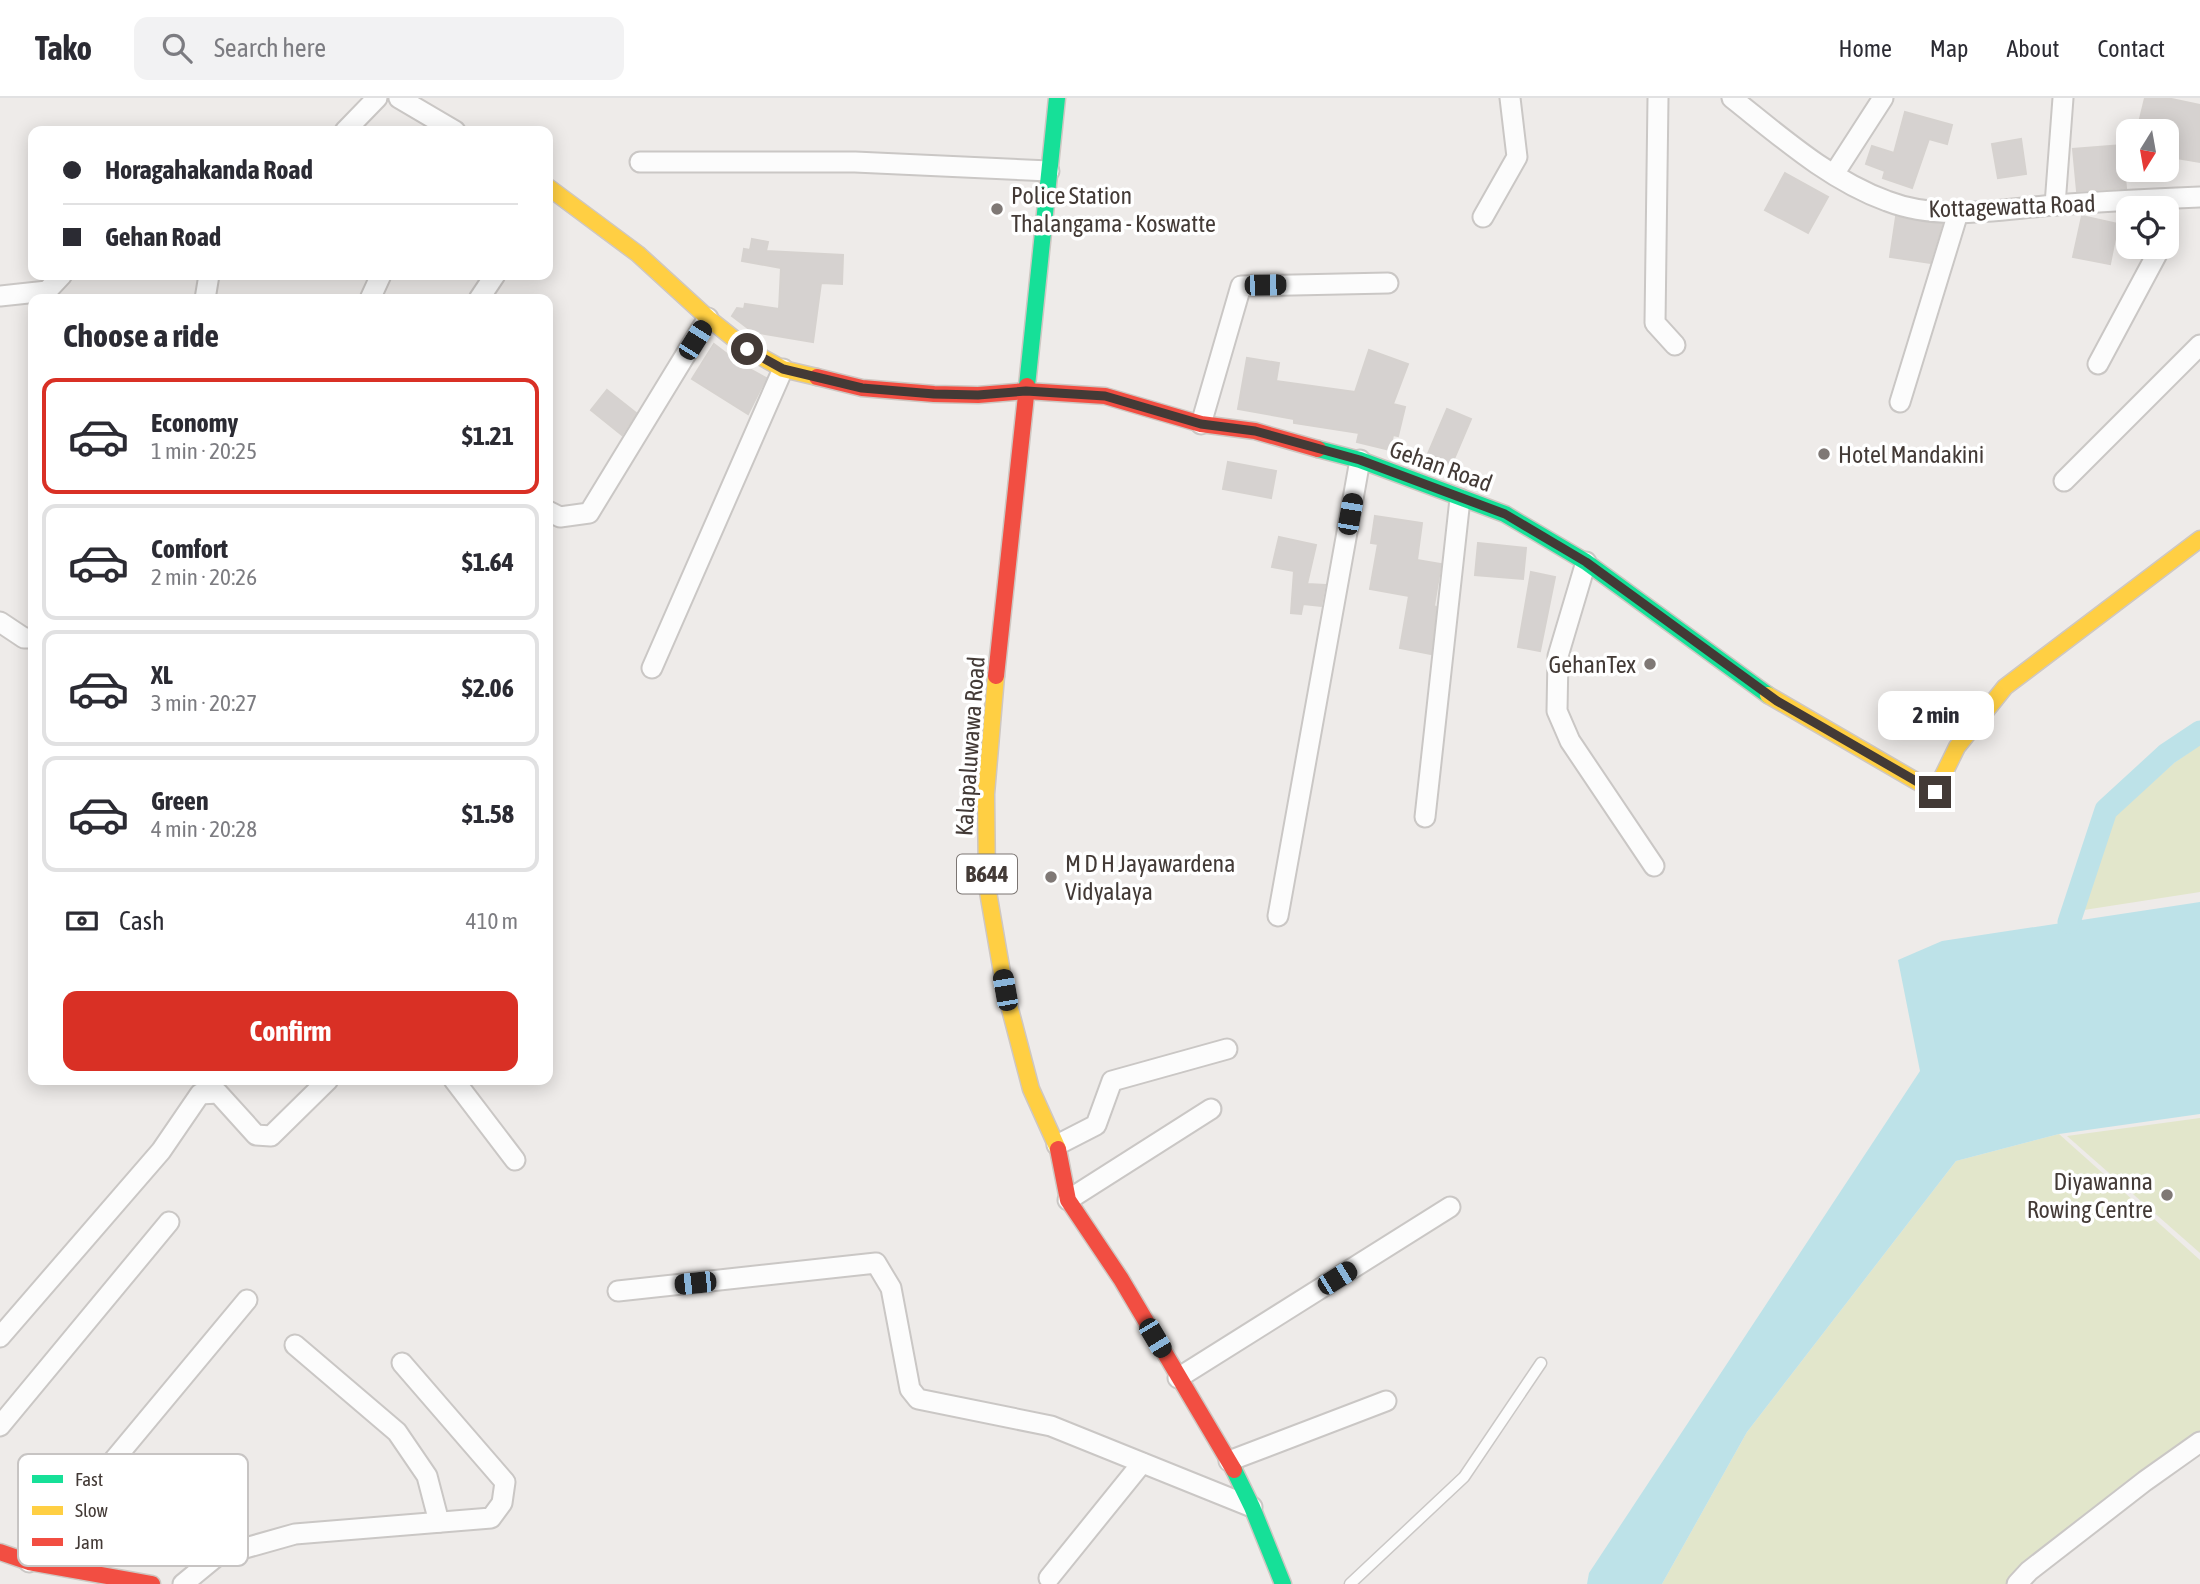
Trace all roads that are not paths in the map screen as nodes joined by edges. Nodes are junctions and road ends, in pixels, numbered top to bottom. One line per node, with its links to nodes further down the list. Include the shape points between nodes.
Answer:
1 (377, 98): 9 (street)
2 (399, 98): 10 (street)
3 (1057, 98): 12 (street, Kalapaluwawa Road / B644)
4 (1510, 98): 20 (street, via 1517,157)
5 (1658, 98): 26 (street, via 1655,323)
6 (1732, 98): 13 (street, Kottagewatta Road)
7 (1883, 98): 13 (street)
8 (2063, 98): 18 (street)
9 (350, 126)
10 (445, 126)
11 (640, 162): 12 (street, via 855,162)
12 (1049, 171): 30 (street, Kalapaluwawa Road / B644)
13 (1834, 174): 19 (street, Kottagewatta Road, via 1887,201)
14 (553, 192): 25 (street, Gehan Road, via 638,254)
15 (2200, 197): 16 (street, Kottagewatta Road)
16 (2179, 201)
17 (2116, 204): 18 (street, Kottagewatta Road)
18 (2056, 205): 19 (street, Kottagewatta Road)
19 (1958, 213): 31 (street)
20 (1483, 217)
21 (2154, 259): 28 (street)
22 (1388, 283): 32 (street, via 1241,286)
23 (28, 295): 24 (street)
24 (0, 296)
25 (708, 318): 29 (street, Gehan Road, via 747,349); 36 (street, via 589,513 560,517)
26 (1675, 345)
27 (2200, 345): 34 (street)
28 (2098, 364)
29 (783, 369): 30 (street, Gehan Road, via 862,388 978,395); 41 (street)
30 (1026, 391): 32 (street, Gehan Road, via 1105,396); 49 (street, Kalapaluwawa Road / B644, via 986,794 987,886 1005,990 1031,1089)
31 (1900, 402)
32 (1201, 424): 33 (street, Gehan Road, via 1255,431)
33 (1360, 460): 35 (street, Gehan Road); 44 (street)
34 (2064, 481)
35 (1460, 499): 38 (street, Gehan Road, via 1505,514); 42 (street)
36 (553, 514)
37 (2200, 539): 38 (street, Gehan Road, via 2005,687 1957,747 1935,792 1777,701)
38 (1586, 562): 43 (street, via 1559,656 1557,711 1570,741)
39 (0, 622): 40 (street)
40 (28, 638)
41 (652, 668)
42 (1425, 817)
43 (1654, 866)
44 (1278, 916)
45 (1227, 1049): 49 (street, via 1112,1081 1096,1125)
46 (323, 1085): 56 (street, via 271,1136 256,1135 218,1093 200,1094 161,1151)
47 (458, 1085): 50 (street)
48 (1211, 1109): 51 (street)
49 (1057, 1145): 51 (street, Kalapaluwawa Road / B644)
50 (515, 1160)
51 (1068, 1200): 60 (street, Kalapaluwawa Road / B644, via 1121,1279)
52 (1450, 1207): 60 (street)
53 (169, 1222): 62 (street)
54 (618, 1291): 66 (street, via 876,1263 891,1288 910,1389 918,1399 1051,1426)
55 (247, 1300): 64 (street)
56 (0, 1337)
57 (295, 1345): 68 (street, via 397,1432 427,1476)
58 (402, 1363): 68 (street, via 505,1482 502,1503 491,1518)
59 (1541, 1363): 78 (lane, via 1464,1477)
60 (1178, 1378): 65 (street, Kalapaluwawa Road / B644)
61 (1386, 1401): 65 (street)
62 (0, 1426)
63 (2200, 1441): 79 (street)
64 (119, 1454)
65 (1229, 1461): 67 (street, Kalapaluwawa Road / B644)
66 (1142, 1462): 67 (street); 74 (street)
67 (1252, 1507): 77 (street, Kalapaluwawa Road / B644)
68 (439, 1522): 69 (street, via 295,1534)
69 (248, 1547)
70 (0, 1552): 71 (street)
71 (18, 1558)
72 (51, 1566): 75 (street)
73 (206, 1566): 76 (street)
74 (1049, 1578)
75 (142, 1583)
76 (183, 1584)
77 (1283, 1584)
78 (1350, 1584)
79 (2017, 1584)

